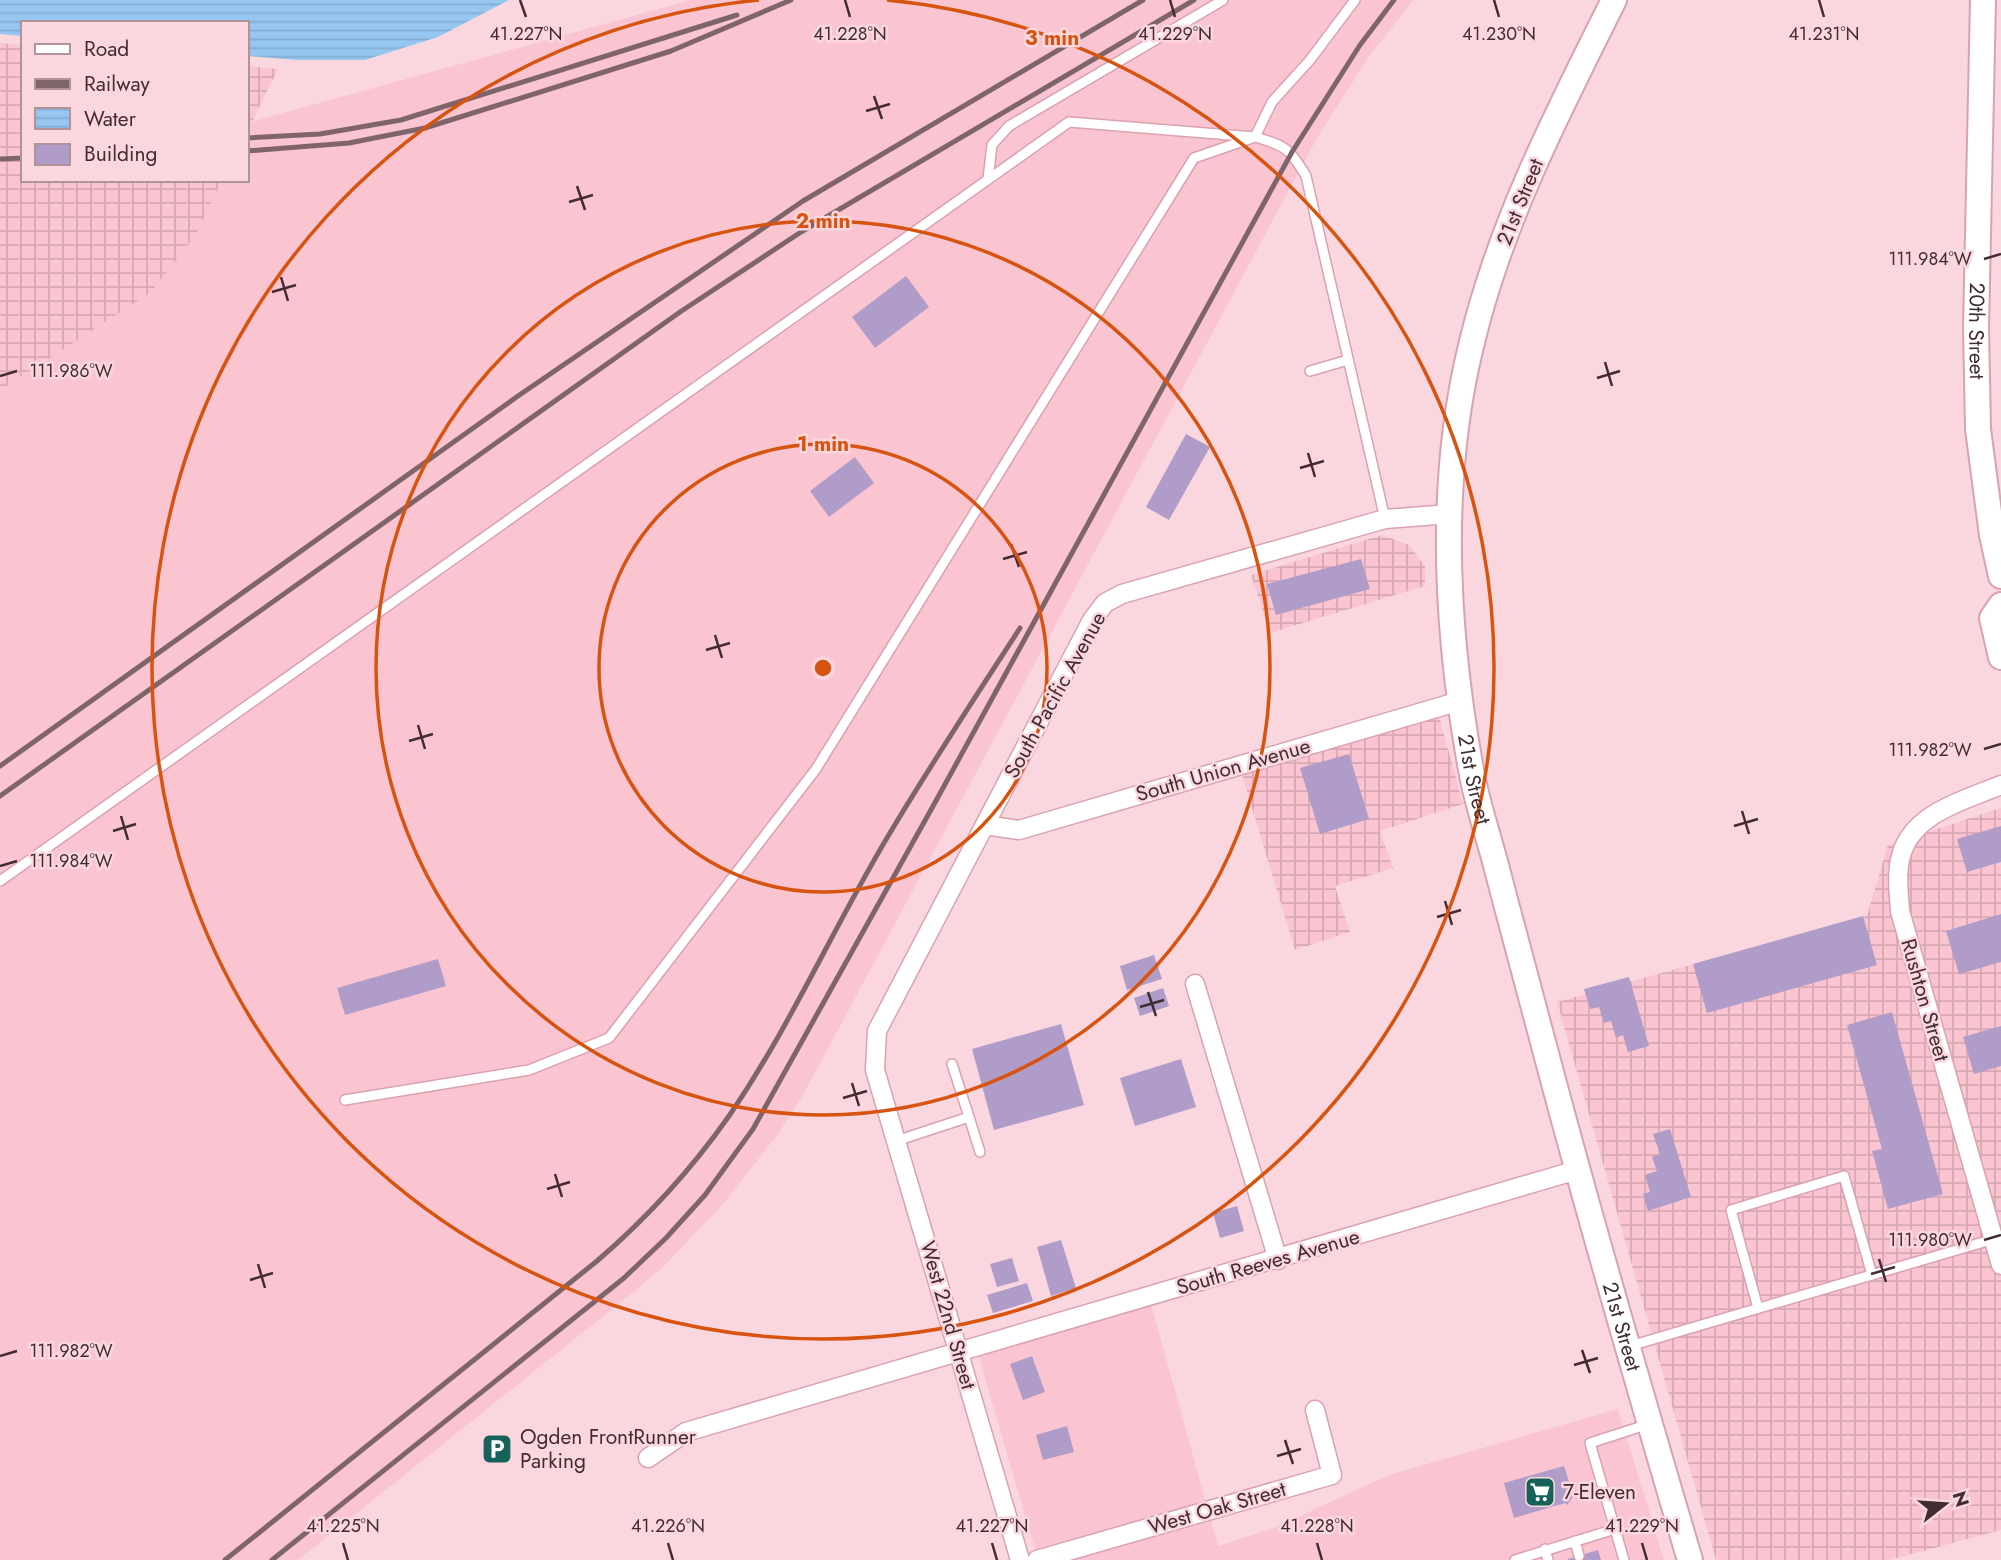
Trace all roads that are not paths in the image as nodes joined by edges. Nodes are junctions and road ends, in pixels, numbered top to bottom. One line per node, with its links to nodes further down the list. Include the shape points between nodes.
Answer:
1 (1223, 0): 6 (lane, via 1009,126 992,145)
2 (1354, 0): 5 (lane, via 1272,102)
3 (1614, 0): 9 (main road, 21st Street, via 1526,181 1493,270 1471,347 1456,431)
4 (1983, 0): 11 (main road, 20th Street, via 1976,328 1979,429)
5 (1255, 137): 6 (lane, via 1069,122); 7 (lane, via 1292,152 1306,176); 21 (lane, via 1194,158 816,769 608,1038 529,1070)
6 (988, 179): 17 (lane)
7 (1348, 360): 8 (lane); 10 (lane)
8 (1310, 371)
9 (1450, 514): 10 (street, South Pacific Avenue); 14 (main road, 21st Street, via 1450,608)
10 (1385, 519): 16 (street, South Pacific Avenue, via 1122,594 1105,603)
11 (2001, 576)
12 (2001, 605): 13 (main road, via 1992,618)
13 (2001, 657)
14 (1460, 701): 16 (street, South Union Avenue, via 1019,830); 25 (main road, 21st Street, via 1473,779)
15 (2001, 785): 26 (street, Rushton Street, via 1930,817 1908,842 1899,867 1900,911)
16 (985, 825): 20 (street, South Pacific Avenue, via 877,1031)
17 (0, 881)
18 (1195, 984): 27 (street)
19 (952, 1064): 22 (lane)
20 (875, 1070): 23 (street, West 22nd Street)
21 (345, 1101)
22 (969, 1117): 23 (lane); 24 (lane)
23 (896, 1141): 32 (street, West 22nd Street)
24 (980, 1152)
25 (1577, 1170): 27 (street, South Reeves Avenue); 31 (main road, 21st Street)
26 (1994, 1239): 28 (street, Rushton Street); 29 (lane)
27 (1278, 1260): 32 (street, South Reeves Avenue)
28 (2001, 1265)
29 (1872, 1275): 30 (lane); 30 (lane, via 1844,1176 1731,1210)
30 (1758, 1308): 31 (lane)
31 (1628, 1346): 34 (main road, 21st Street)
32 (958, 1350): 35 (street, South Reeves Avenue, via 686,1432); 40 (street, West 22nd Street)
33 (1315, 1410): 41 (street, West Oak Street, via 1332,1475)
34 (1650, 1424): 36 (lane, via 1590,1443); 45 (main road, 21st Street)
35 (648, 1458)
36 (1615, 1529): 37 (lane); 44 (lane)
37 (1575, 1541): 38 (lane); 39 (lane)
38 (1545, 1549): 42 (lane); 43 (lane)
39 (1579, 1556)
40 (1020, 1560)
41 (1037, 1560)
42 (1515, 1560)
43 (1548, 1560)
44 (1624, 1560)
45 (1690, 1560)

